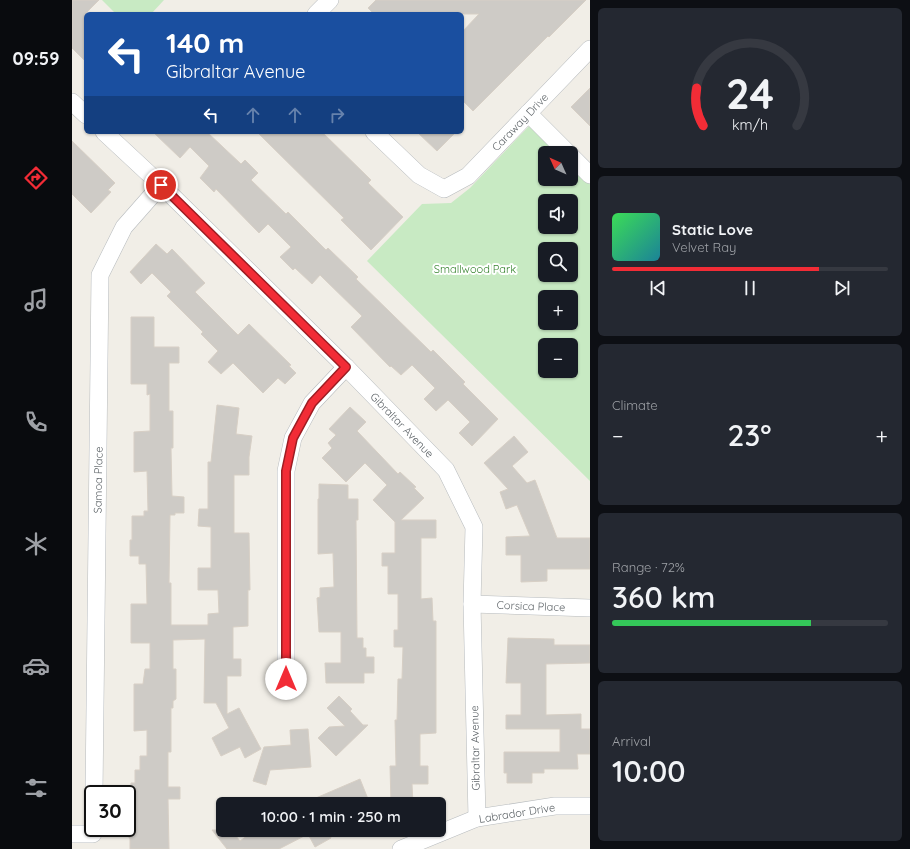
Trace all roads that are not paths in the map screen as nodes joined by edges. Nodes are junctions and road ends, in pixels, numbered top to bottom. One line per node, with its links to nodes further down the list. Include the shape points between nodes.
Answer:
1 (330, 0): 2 (street)
2 (318, 12)
3 (590, 49): 6 (street, Caraway Drive)
4 (72, 102): 5 (street)
5 (84, 113)
6 (528, 113): 8 (street, Caraway Drive, via 468,176 444,189 418,175); 9 (street)
7 (106, 134): 12 (street, Gibraltar Avenue)
8 (376, 134)
9 (561, 146)
10 (578, 163): 11 (street)
11 (590, 176)
12 (161, 185): 13 (street, Gibraltar Avenue); 17 (street, Samoa Place, via 124,227 100,275)
13 (346, 367): 14 (street, Gibraltar Avenue, via 446,470 474,527); 16 (street, via 312,403 293,438 286,471)
14 (472, 604): 15 (street, Corsica Place); 19 (street, Gibraltar Avenue)
15 (590, 608)
16 (286, 679)
17 (94, 785)
18 (590, 806): 19 (street, Labrador Drive, via 555,806)
19 (477, 818): 22 (street, Labrador Drive)
20 (72, 834): 21 (street)
21 (84, 836)
22 (401, 849)

